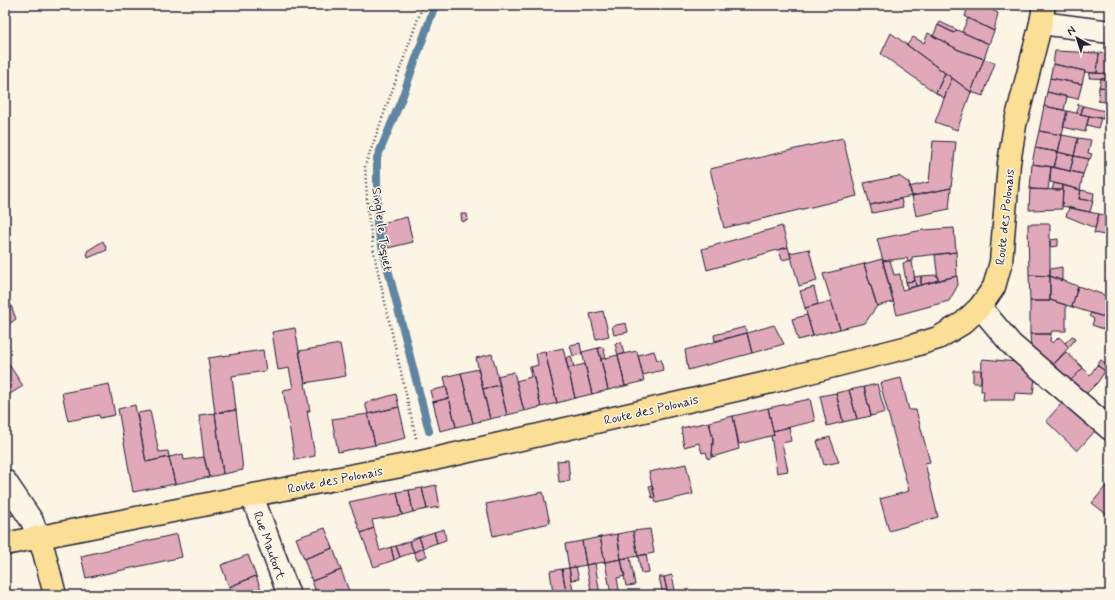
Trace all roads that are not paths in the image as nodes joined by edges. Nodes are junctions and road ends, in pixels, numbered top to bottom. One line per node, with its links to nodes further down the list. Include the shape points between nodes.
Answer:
1 (1042, 14): 2 (street); 3 (main road, Route des Polonais, via 1015,125 1009,163 1001,262 994,287)
2 (1110, 32)
3 (980, 307): 4 (street, via 1011,344); 6 (main road, Route des Polonais, via 963,323 938,338 912,346 771,382 421,462)
4 (1110, 429)
5 (5, 481): 7 (street, via 32,521)
6 (252, 496): 7 (main road, Route des Polonais); 10 (street, Rue Mautort)
7 (38, 537): 8 (main road, Route des Polonais); 9 (main road)
8 (5, 544)
9 (55, 595)
10 (289, 595)

